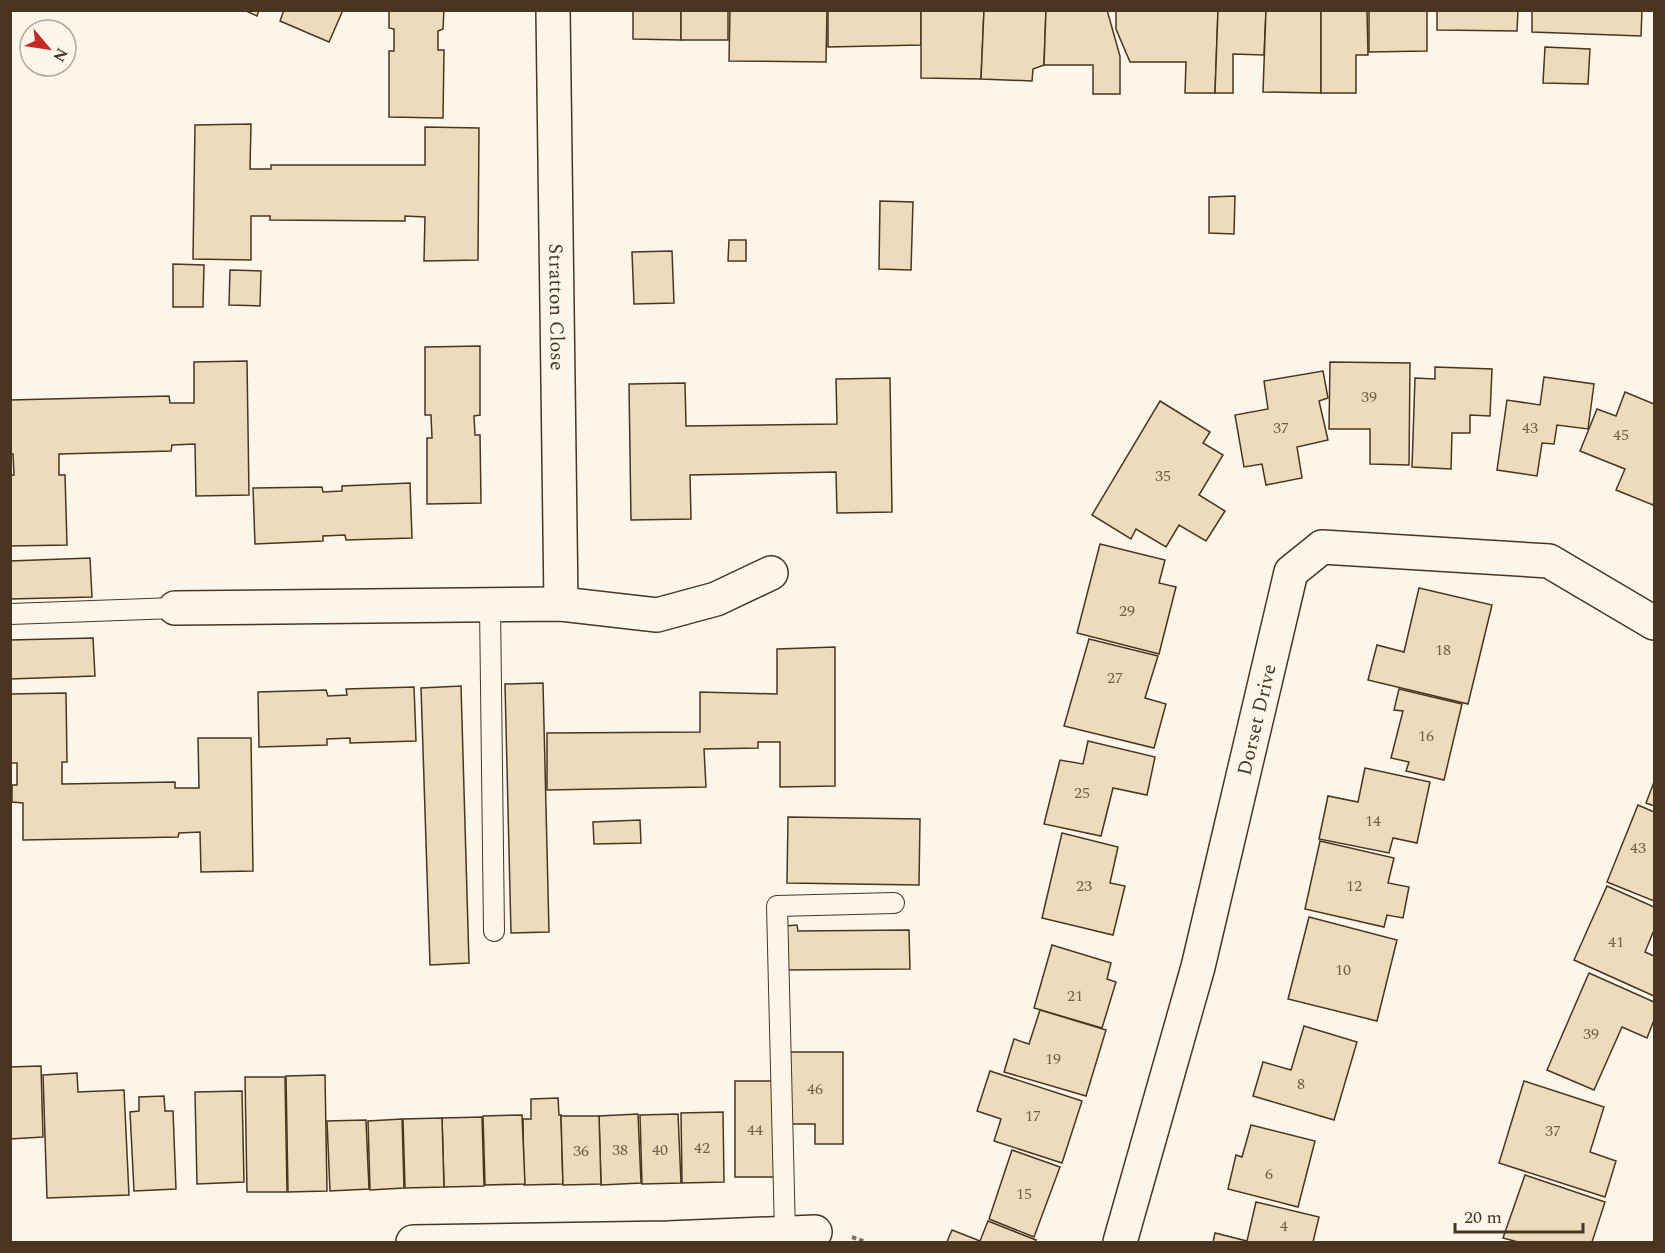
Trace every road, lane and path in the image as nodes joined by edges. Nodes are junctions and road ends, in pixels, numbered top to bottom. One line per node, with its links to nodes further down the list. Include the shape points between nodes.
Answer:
1 (553, 10): 3 (street, Stratton Close)
2 (771, 573): 3 (street, via 716,599 657,615)
3 (561, 604): 4 (street)
4 (490, 605): 5 (street); 9 (lane)
5 (175, 608): 6 (lane)
6 (10, 614)
7 (1654, 623): 13 (street, Dorset Drive, via 1549,561 1322,547 1291,572 1198,967)
8 (894, 903): 10 (lane, via 777,906)
9 (494, 931)
10 (800, 1232): 11 (street)
11 (668, 1240): 12 (street)
12 (413, 1242)
13 (1120, 1242)

